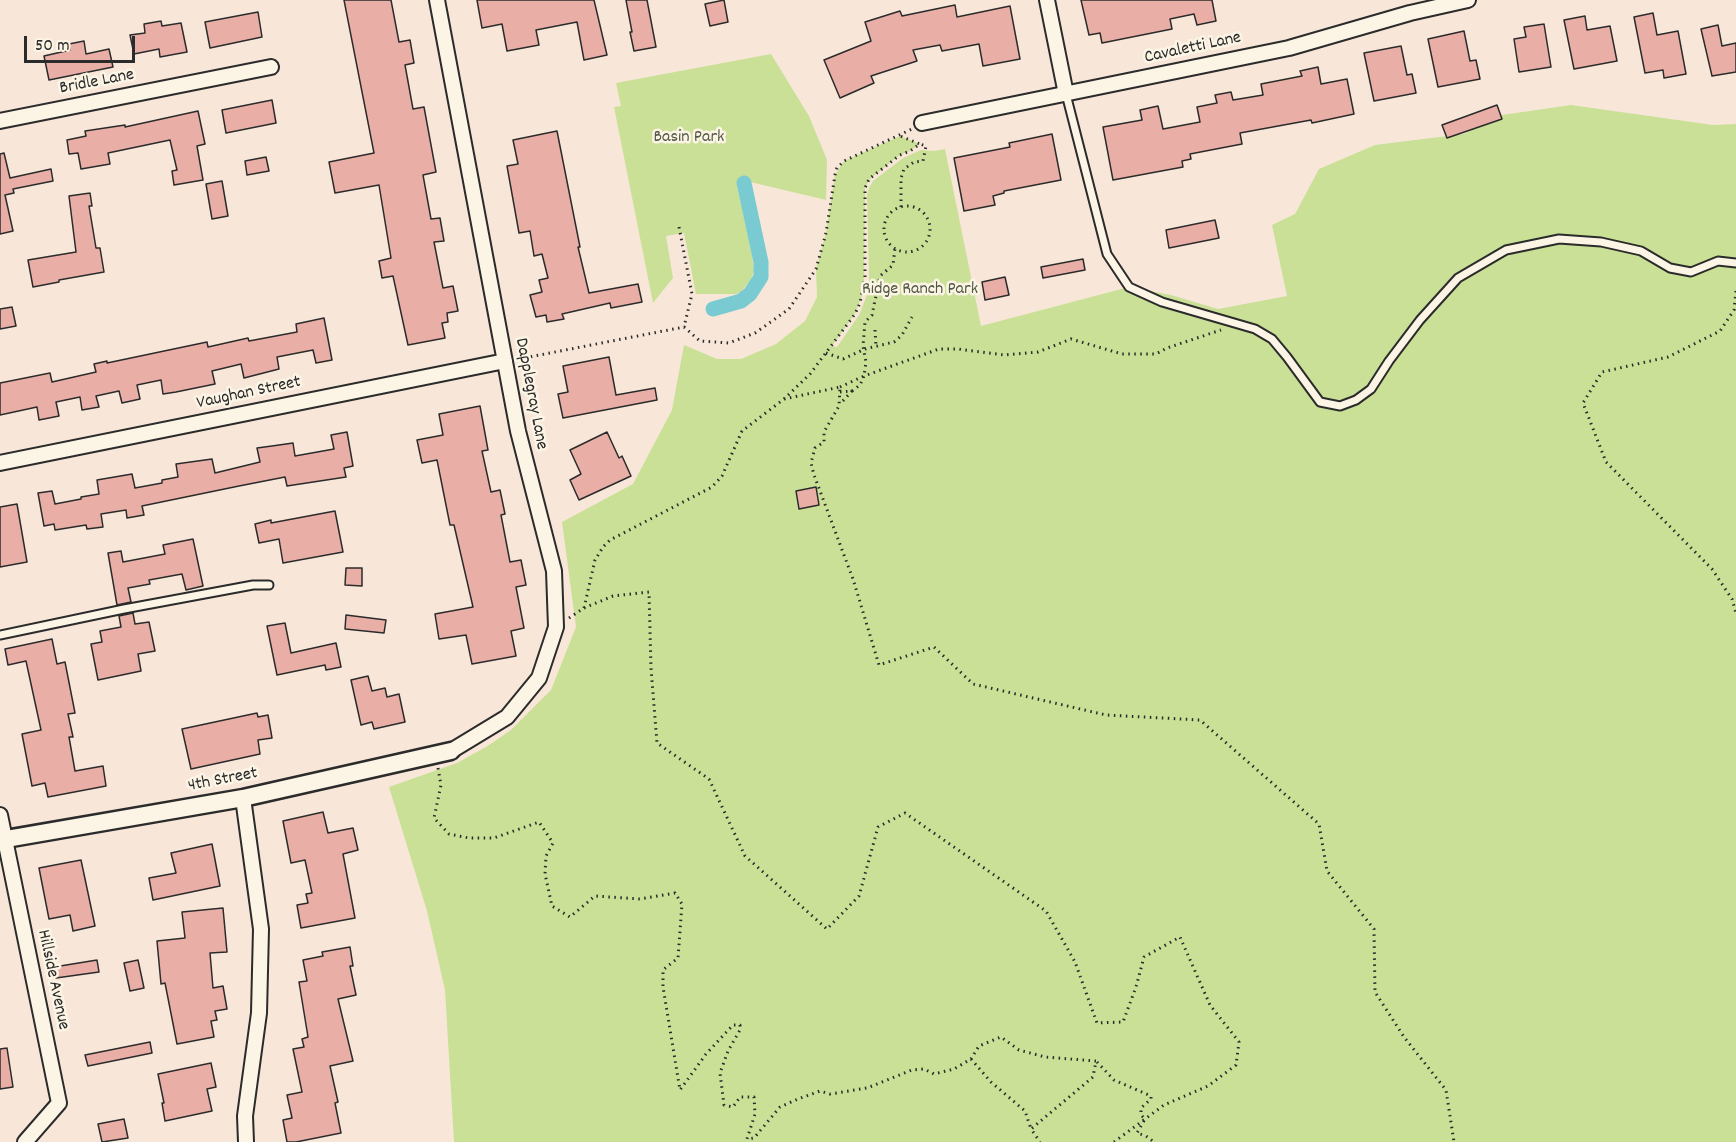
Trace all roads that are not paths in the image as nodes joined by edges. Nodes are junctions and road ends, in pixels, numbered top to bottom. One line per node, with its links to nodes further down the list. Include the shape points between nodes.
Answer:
1 (437, 0): 9 (street, Dapplegray Lane)
2 (1047, 0): 5 (street)
3 (1468, 0): 5 (street, Cavaletti Lane, via 1288,48)
4 (271, 67): 6 (street, Bridle Lane)
5 (1066, 94): 7 (street, Cavaletti Lane); 8 (lane, via 1107,254 1129,287 1162,302 1255,329 1272,339 1320,402 1340,406 1371,389 1420,320 1458,278 1506,250 1559,239 1601,242 1641,251 1670,268 1691,272 1718,261)
6 (0, 121)
7 (922, 123)
8 (1736, 262)
9 (505, 361): 10 (street, Vaughan Street); 13 (street, Dapplegray Lane, via 518,431 554,572 556,627 539,678 507,717)
10 (0, 463)
11 (269, 585): 12 (lane)
12 (0, 635)
13 (443, 752): 14 (street, 4th Street)
14 (243, 798): 16 (street, 4th Street); 18 (street, via 261,929 259,1012)
15 (0, 815): 16 (street, Hillside Avenue)
16 (2, 839): 17 (street, Hillside Avenue, via 59,1103)
17 (25, 1142)
18 (246, 1142)

